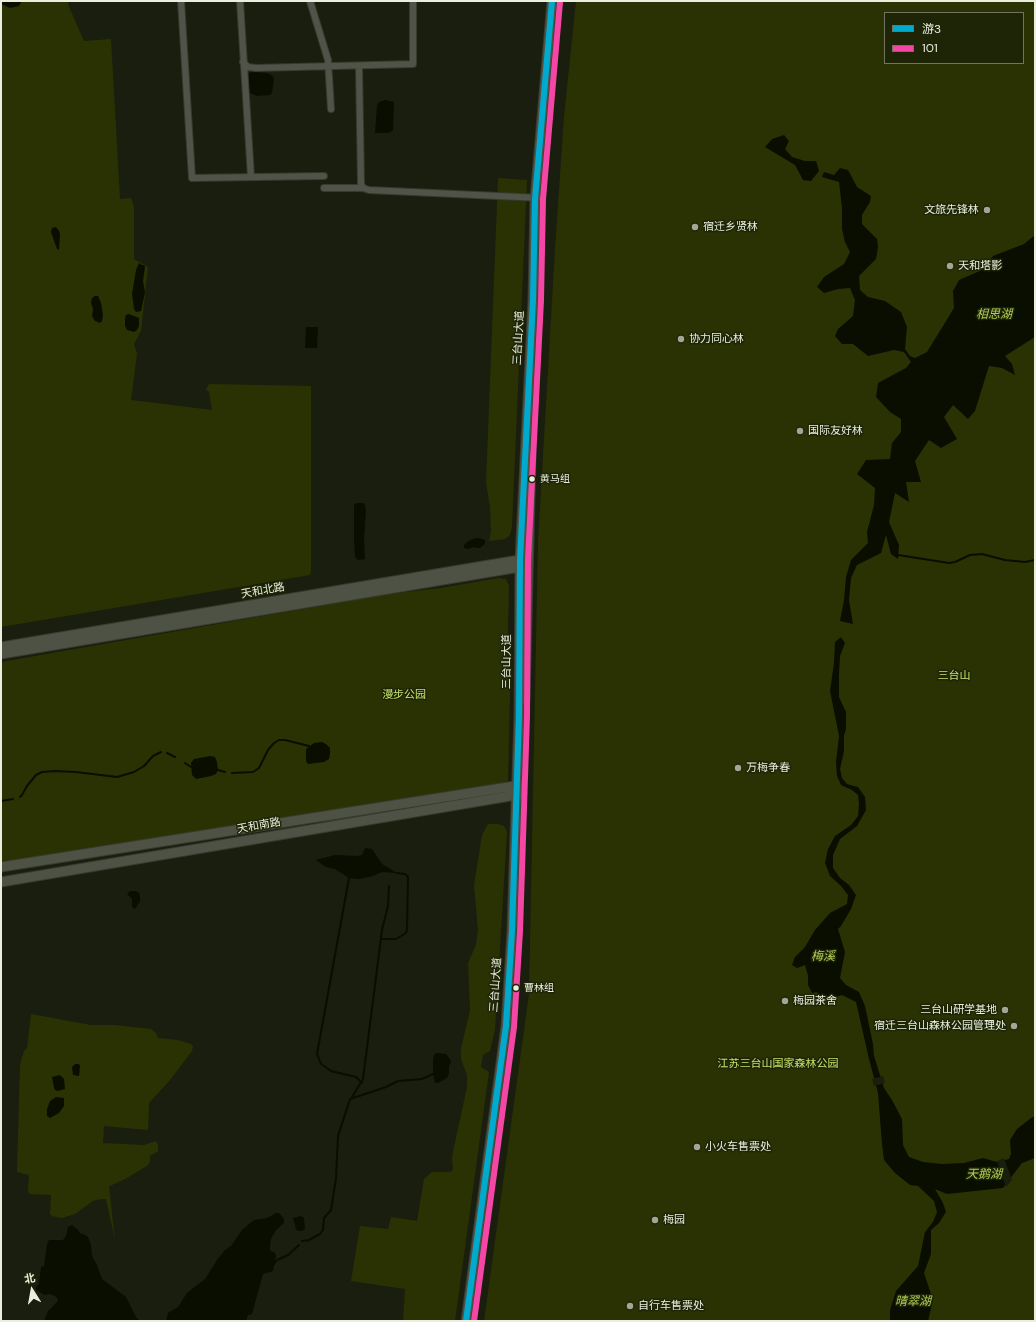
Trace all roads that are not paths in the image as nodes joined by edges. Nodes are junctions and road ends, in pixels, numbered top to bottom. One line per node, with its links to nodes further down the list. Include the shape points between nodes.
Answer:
1 (181, 1): 12 (street, via 192,178)
2 (240, 1): 7 (street)
3 (310, 1): 9 (street)
4 (413, 1): 8 (street, via 412,64)
5 (552, 1): 15 (main road, 三台山大道)
6 (558, 1): 15 (main road, 三台山大道)
7 (243, 62): 9 (street, via 248,67); 12 (street)
8 (359, 66): 9 (street); 14 (street)
9 (328, 67): 10 (street)
10 (331, 108)
11 (324, 176): 12 (street)
12 (251, 177)
13 (324, 188): 14 (street)
14 (363, 188): 15 (street)
15 (538, 198): 16 (main road, 三台山大道)
16 (524, 563): 17 (main road, 天和北路); 18 (main road, 三台山大道)
17 (2, 648)
18 (519, 790): 19 (main road, 天和南路); 20 (main road, 天和南路); 21 (main road, 三台山大道, via 506,1026); 22 (main road, 三台山大道, via 517,937 510,1024)
19 (1, 867)
20 (1, 882)
21 (466, 1321)
22 (470, 1321)

